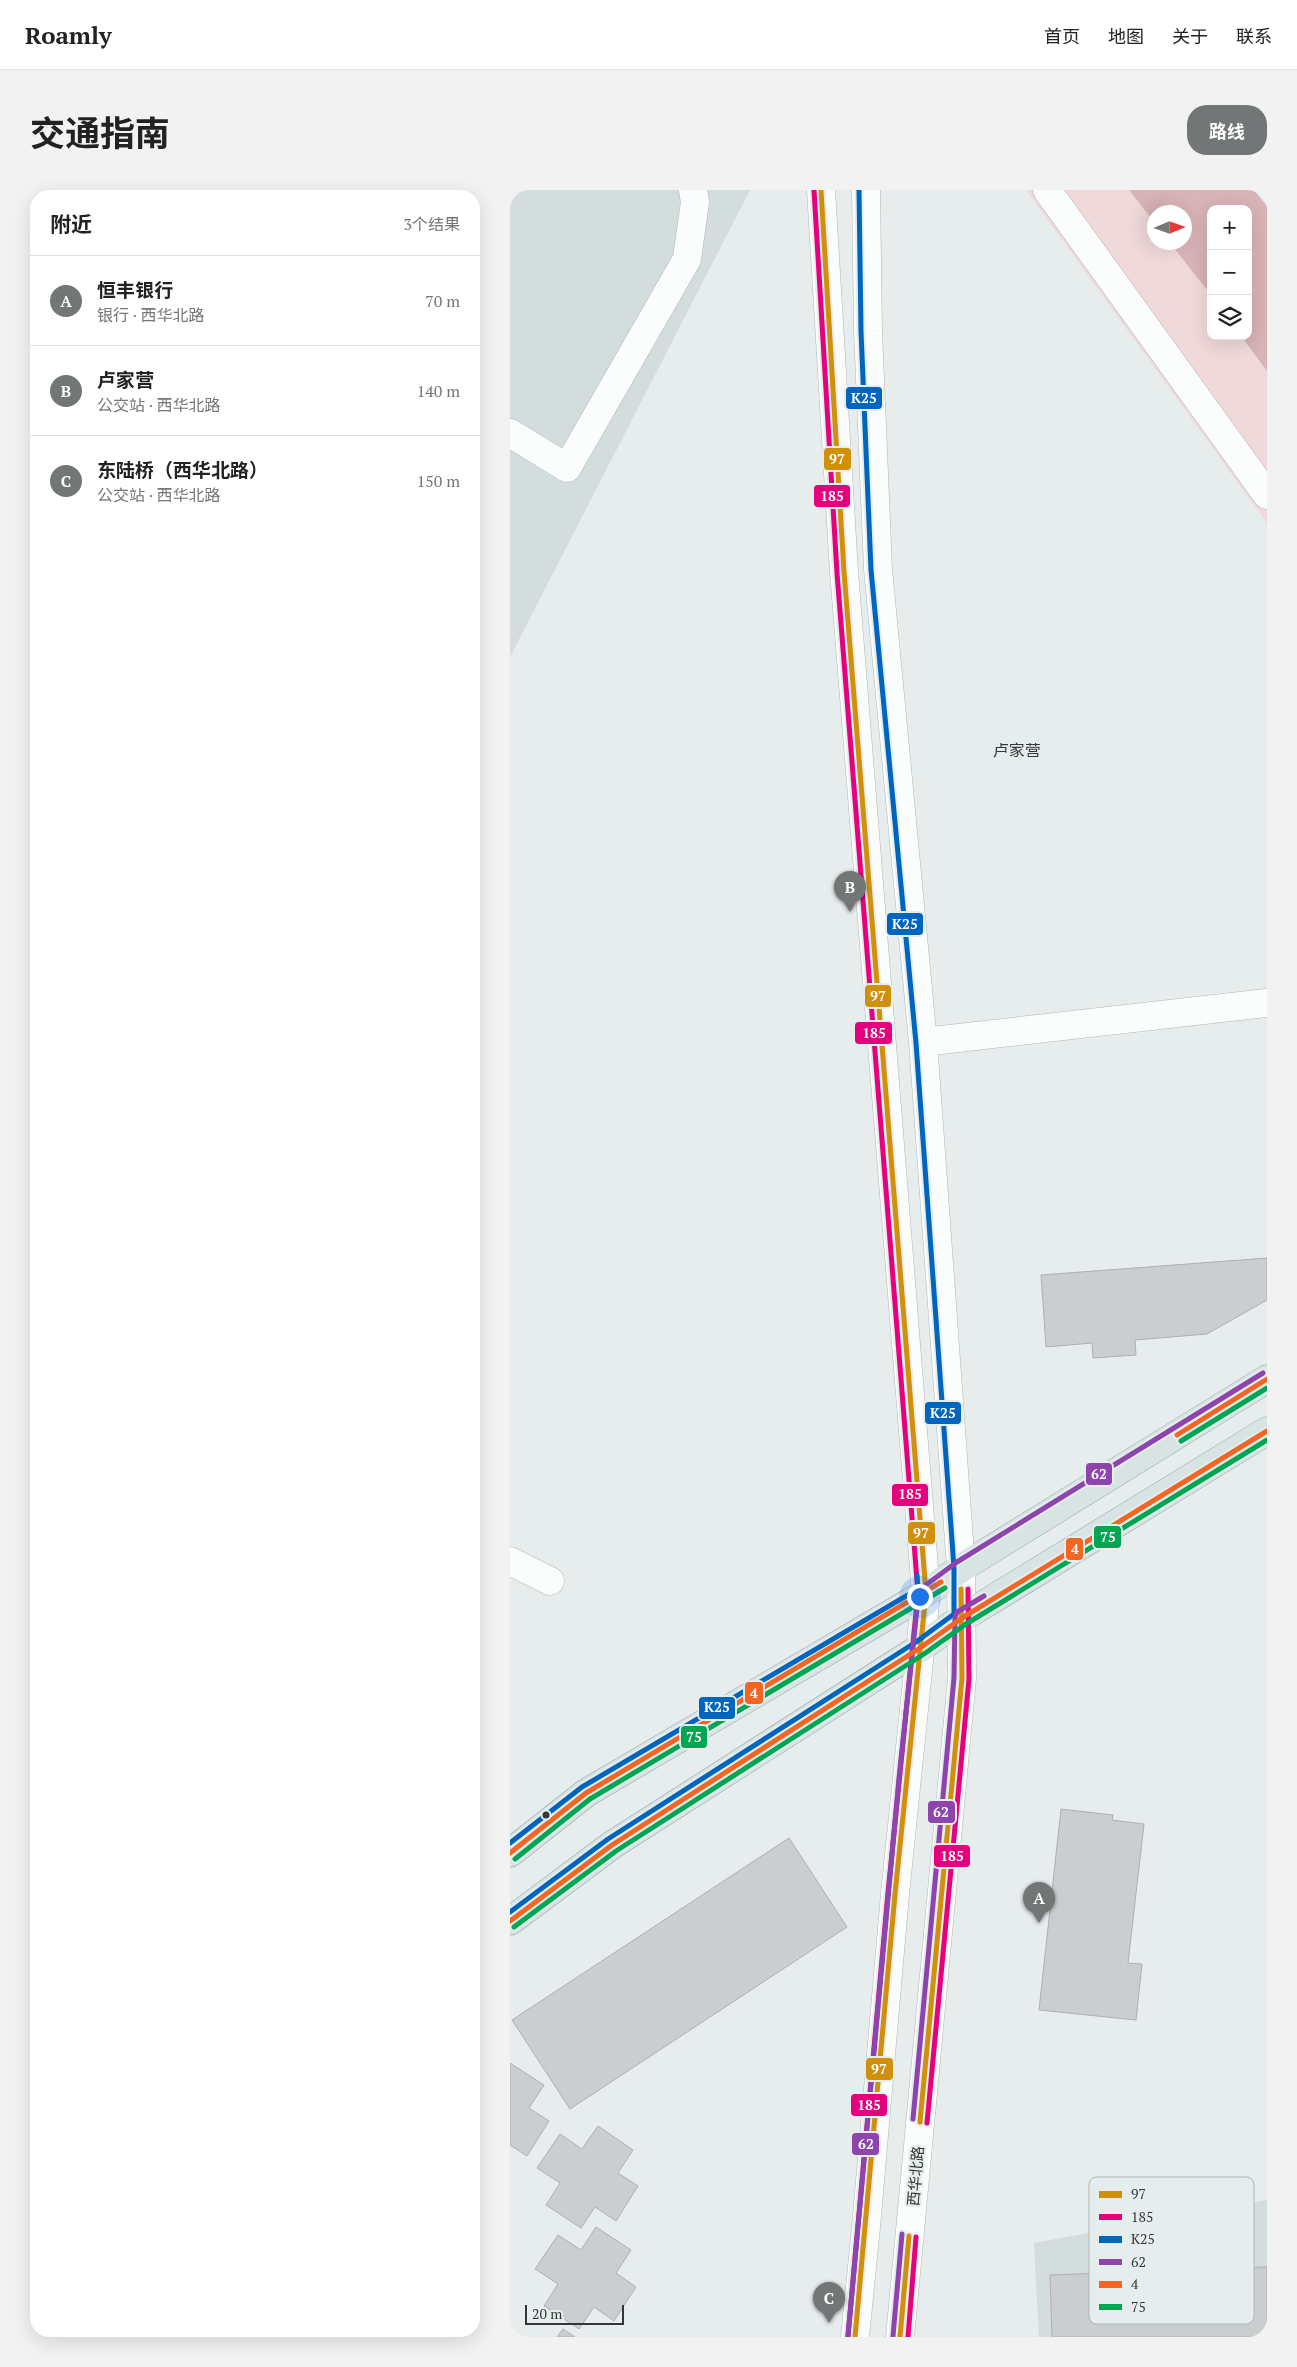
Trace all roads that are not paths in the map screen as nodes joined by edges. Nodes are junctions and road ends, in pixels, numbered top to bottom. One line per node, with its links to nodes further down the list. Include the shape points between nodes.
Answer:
1 (693, 190): 5 (street, via 695,202 687,258 567,468)
2 (821, 190): 14 (street, via 844,572)
3 (866, 190): 8 (street, 西华北路, via 878,569)
4 (1047, 190): 6 (street)
5 (510, 433)
6 (1267, 495)
7 (1267, 1003): 8 (street)
8 (923, 1042): 12 (street, 西华北路)
9 (1267, 1380): 12 (main road)
10 (1267, 1431): 15 (main road)
11 (510, 1561): 13 (street)
12 (961, 1568): 14 (main road); 15 (street, 西华北路)
13 (550, 1582)
14 (926, 1593): 16 (street); 17 (main road, via 586,1793)
15 (962, 1618): 16 (main road); 20 (street, 西华北路, via 962,1678)
16 (920, 1648): 18 (main road, via 612,1845); 19 (street)
17 (510, 1853)
18 (510, 1921)
19 (854, 2337)
20 (900, 2337)

